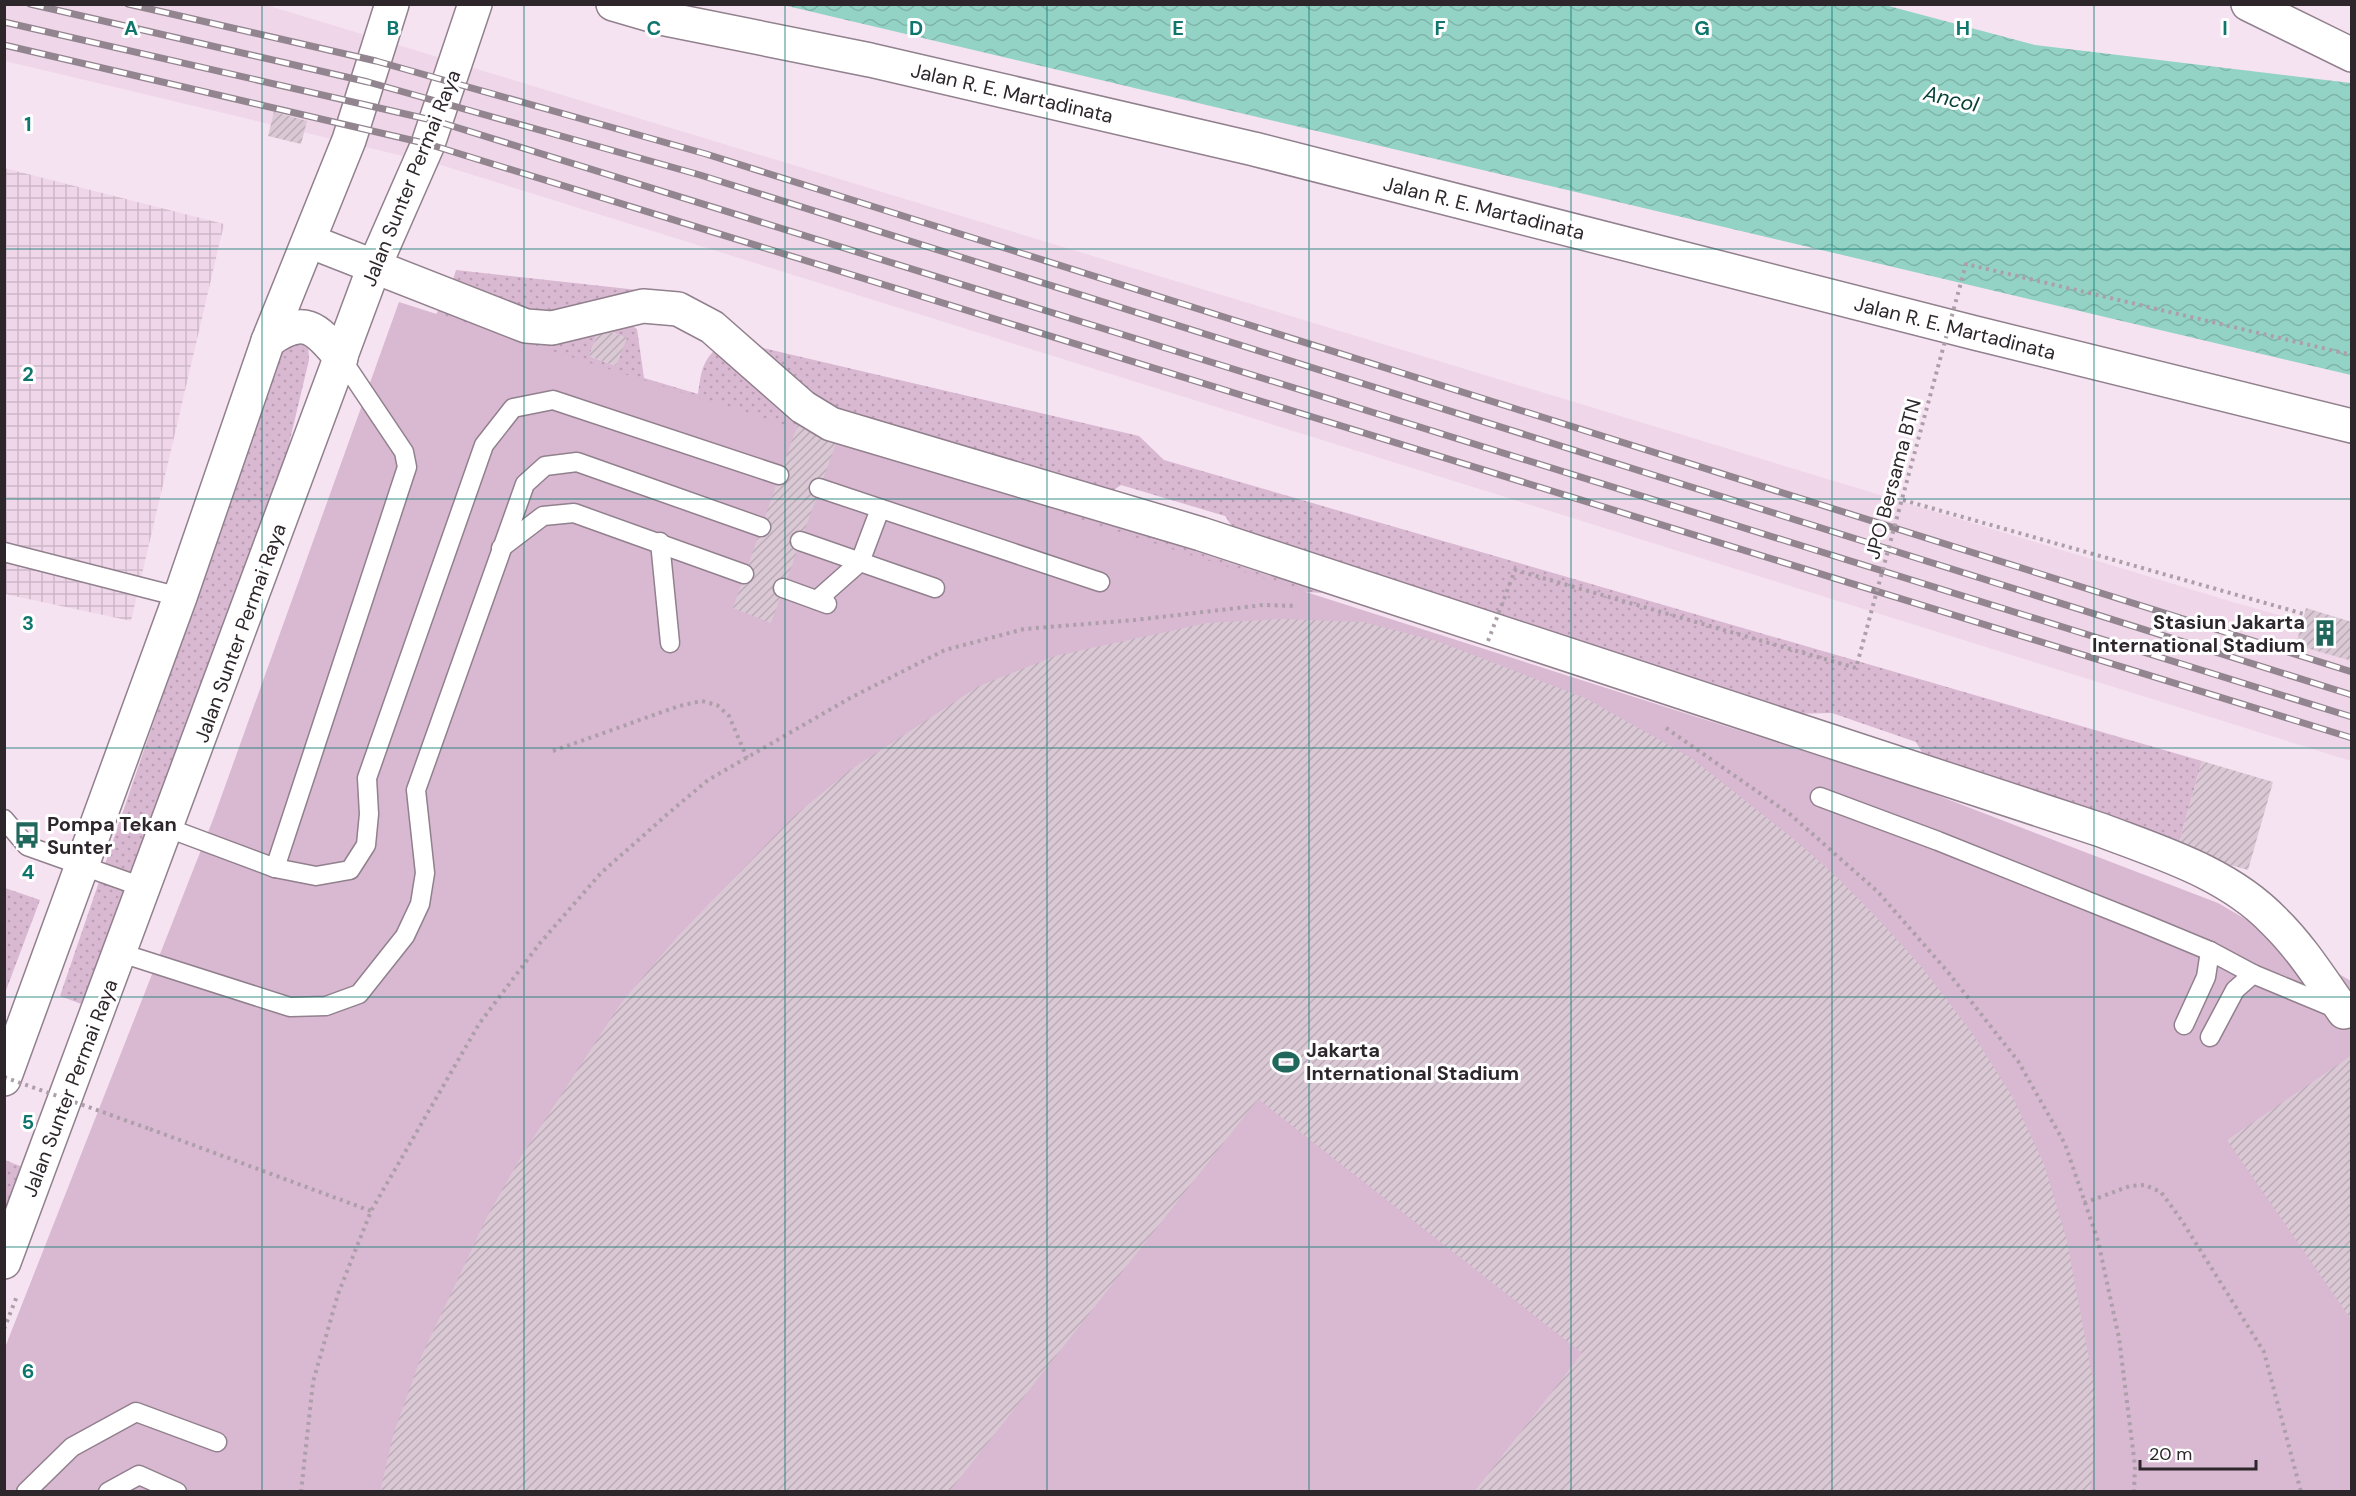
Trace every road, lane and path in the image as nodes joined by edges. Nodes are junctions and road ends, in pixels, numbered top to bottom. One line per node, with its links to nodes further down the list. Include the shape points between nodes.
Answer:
1 (393, 4): 6 (main road, via 349,140)
2 (475, 4): 7 (main road, Jalan Sunter Permai Raya, via 428,144)
3 (613, 4): 11 (main road, Jalan R. E. Martadinata, via 661,18 870,60 1254,149)
4 (2248, 4): 5 (main road)
5 (2352, 55)
6 (309, 242): 7 (main road); 8 (main road)
7 (374, 267): 10 (main road, Jalan Sunter Permai Raya); 43 (main road, via 526,326 552,328 643,306 678,309 712,327 803,407 831,424 1201,534 2101,830 2193,866 2236,890 2286,933)
8 (268, 341): 10 (main road, via 286,328 303,326 322,334); 26 (main road)
9 (2352, 356): 14 (path, JPO Bersama BTN, bridge, via 1966,264)
10 (341, 358): 36 (main road, Jalan Sunter Permai Raya); 38 (lane, via 404,452 407,467)
11 (2352, 426)
12 (779, 475): 38 (lane, via 553,400 513,408 484,446 367,778 366,845 350,870 316,876)
13 (819, 489): 15 (lane)
14 (1903, 500): 28 (path); 29 (path, JPO Bersama BTN, bridge, via 1856,668 1515,570)
15 (880, 509): 21 (lane); 23 (lane)
16 (761, 527): 19 (lane, via 577,462 545,466 525,484)
17 (800, 541): 21 (lane)
18 (660, 542): 19 (lane, via 574,513 543,516); 22 (lane); 30 (lane)
19 (501, 548): 41 (lane, via 416,790 425,873 420,904 405,936 359,994 326,1006 290,1007)
20 (4, 552): 26 (lane)
21 (860, 562): 24 (lane, via 823,602); 25 (lane)
22 (744, 574)
23 (1100, 582)
24 (783, 588)
25 (934, 588)
26 (180, 597): 37 (main road)
27 (1298, 606): 33 (path, via 1263,605 1024,629 945,650 850,698)
28 (2304, 614)
29 (1488, 641)
30 (670, 643)
31 (1664, 727): 47 (path, via 1791,815 1878,892 2018,1061 2065,1144)
32 (553, 751): 33 (path, via 702,701 717,705 729,716)
33 (747, 758): 48 (path, via 708,780 601,873 540,943 479,1024)
34 (1820, 797): 40 (lane)
35 (4, 819): 37 (lane, via 27,846)
36 (168, 828): 38 (lane); 39 (main road, Jalan Sunter Permai Raya)
37 (82, 866): 39 (lane); 46 (main road)
38 (275, 868)
39 (145, 888): 41 (main road, Jalan Sunter Permai Raya)
40 (2210, 951): 42 (lane); 44 (lane, via 2206,977)
41 (121, 953): 49 (main road, Jalan Sunter Permai Raya)
42 (2253, 974): 43 (lane); 45 (lane, via 2235,990)
43 (2348, 1013)
44 (2184, 1025)
45 (2210, 1037)
46 (4, 1078): 48 (path, bridge)
47 (2084, 1203): 55 (path, via 2098,1241 2119,1338 2135,1466); 56 (path, via 2130,1186 2145,1185 2161,1192 2264,1352)
48 (371, 1211): 54 (path, via 338,1294 313,1382)
49 (4, 1262)
50 (217, 1442): 51 (lane, via 136,1412 72,1447)
51 (26, 1491)
52 (108, 1491): 53 (lane, via 139,1475)
53 (177, 1491)
54 (301, 1491)
55 (2134, 1491)
56 (2301, 1491)

